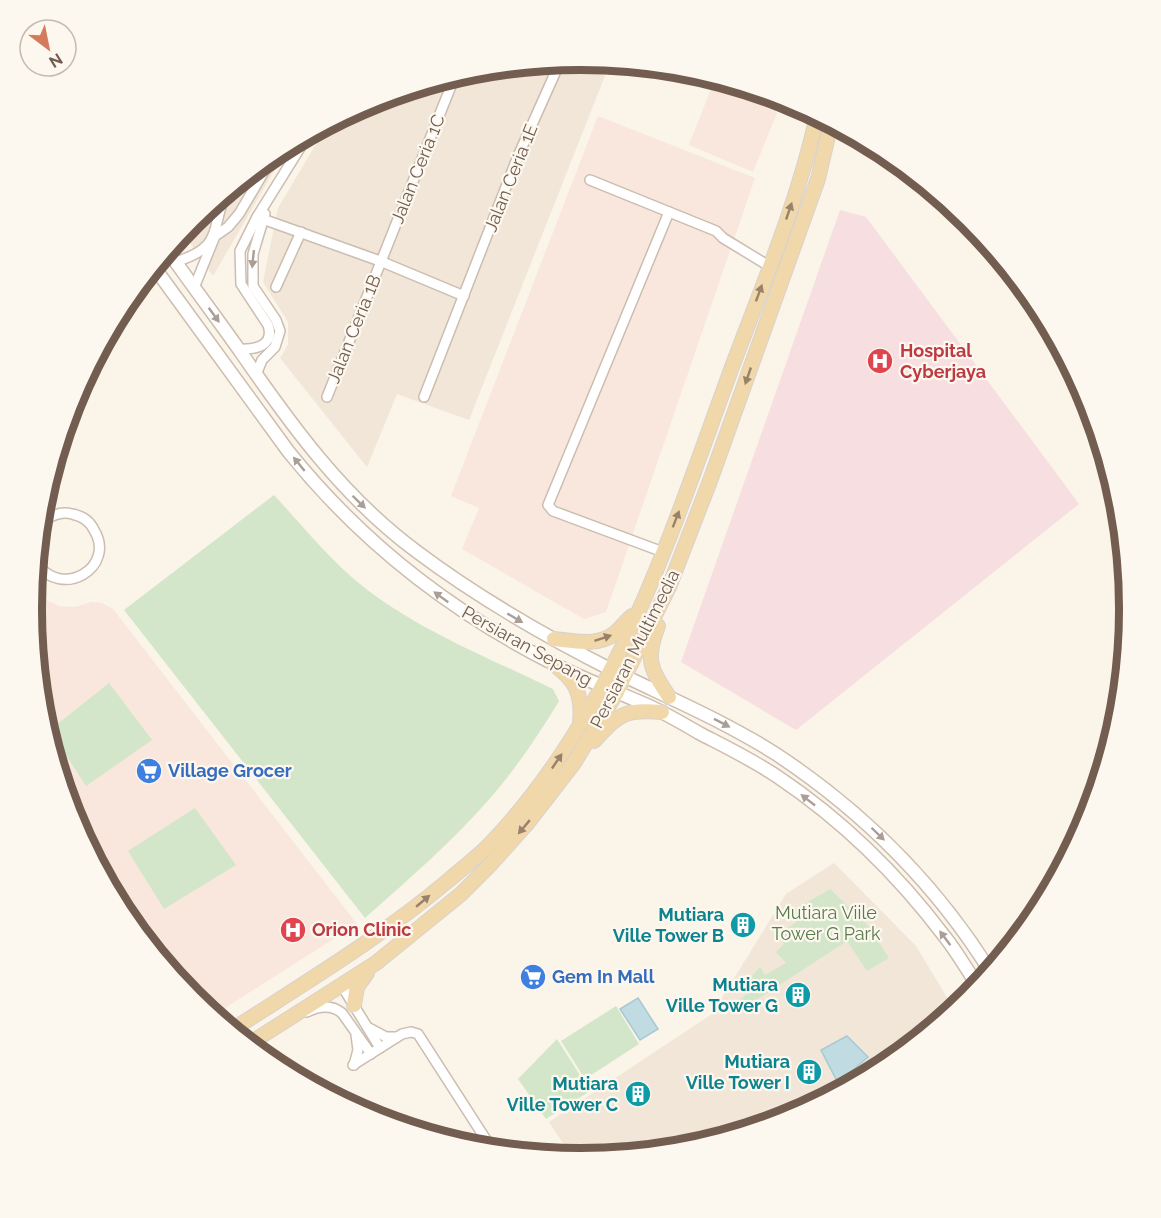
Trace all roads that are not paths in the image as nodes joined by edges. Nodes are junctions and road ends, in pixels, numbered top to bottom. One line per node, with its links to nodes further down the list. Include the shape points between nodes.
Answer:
1 (556, 71): 20 (street, Jalan Ceria 1E)
2 (451, 87): 14 (street, Jalan Ceria 1C)
3 (815, 124): 16 (main road, Persiaran Multimedia, one-way to 3, via 803,171)
4 (829, 131): 28 (main road, Persiaran Multimedia, one-way to 28, via 818,179)
5 (299, 150): 10 (street)
6 (261, 176): 12 (street, via 239,214)
7 (590, 180): 9 (street)
8 (220, 208): 12 (street)
9 (669, 212): 16 (street, via 716,231); 26 (street, via 548,505 553,511)
10 (260, 219): 11 (street); 21 (street, via 240,251 240,278 243,290 271,332 261,347); 22 (street, one-way to 22, via 253,254 254,286 280,331 275,347 262,360)
11 (301, 232): 14 (street); 18 (street)
12 (215, 236): 15 (street, via 192,257); 19 (street)
13 (173, 258): 15 (street, Persiaran Sepang)
14 (380, 261): 20 (street); 23 (street, Jalan Ceria 1B)
15 (175, 262): 19 (street, Persiaran Sepang)
16 (769, 266): 26 (main road, Persiaran Multimedia, one-way to 16)
17 (161, 272): 31 (street, Persiaran Sepang, one-way to 17, via 448,602 356,526 311,480 267,424)
18 (276, 287)
19 (194, 288): 21 (street, Persiaran Sepang, one-way to 21)
20 (464, 296): 24 (street, Jalan Ceria 1E)
21 (238, 349): 22 (street, Persiaran Sepang)
22 (256, 375): 30 (street, Persiaran Sepang, one-way to 30, via 326,468 384,526 460,584)
23 (327, 397)
24 (424, 397)
25 (50, 518): 27 (street, via 76,514 91,524 99,541 97,559 86,573 69,580)
26 (663, 552): 29 (main road, Persiaran Multimedia)
27 (45, 573)
28 (669, 587): 33 (main road, Persiaran Multimedia); 36 (main road, via 650,650 652,668)
29 (642, 608): 30 (main road, one-way to 29, via 604,639); 32 (main road, Persiaran Multimedia)
30 (554, 639): 32 (street, Persiaran Sepang)
31 (552, 663): 34 (street, Persiaran Sepang); 38 (main road, via 577,689)
32 (611, 669): 33 (street, Persiaran Sepang); 34 (main road, Persiaran Multimedia)
33 (626, 676): 35 (main road, Persiaran Multimedia); 36 (street, Persiaran Sepang)
34 (602, 687): 35 (street, Persiaran Sepang); 38 (main road, Persiaran Multimedia)
35 (617, 692): 37 (street, Persiaran Sepang); 39 (main road, Persiaran Multimedia)
36 (669, 697): 41 (street, Persiaran Sepang, one-way to 41, via 774,753 845,804 929,887)
37 (662, 712): 39 (main road, via 627,713 614,720); 42 (street, Persiaran Sepang, one-way to 37, via 927,914 849,834 780,779)
38 (580, 726): 44 (main road, Persiaran Multimedia, one-way to 38, via 388,928 491,843 539,788)
39 (574, 763): 40 (main road, Persiaran Multimedia, one-way to 40, via 491,864 461,894)
40 (376, 963): 43 (main road, Persiaran Multimedia); 45 (main road, via 357,987)
41 (985, 964)
42 (972, 978)
43 (342, 986): 44 (main road, via 330,977 298,996); 45 (street); 46 (main road, Persiaran Multimedia)
44 (277, 1002): 48 (main road, Persiaran Multimedia)
45 (354, 1005): 47 (street)
46 (292, 1018): 49 (street, via 327,1006 342,1013); 51 (main road, Persiaran Multimedia)
47 (366, 1024): 50 (street, via 380,1035); 52 (street)
48 (239, 1025)
49 (353, 1028): 53 (street); 53 (street, via 358,1050 353,1065)
50 (397, 1037): 52 (street); 54 (street, via 411,1032 422,1038)
51 (257, 1039)
52 (380, 1048): 53 (street)
53 (370, 1054)
54 (486, 1139)

